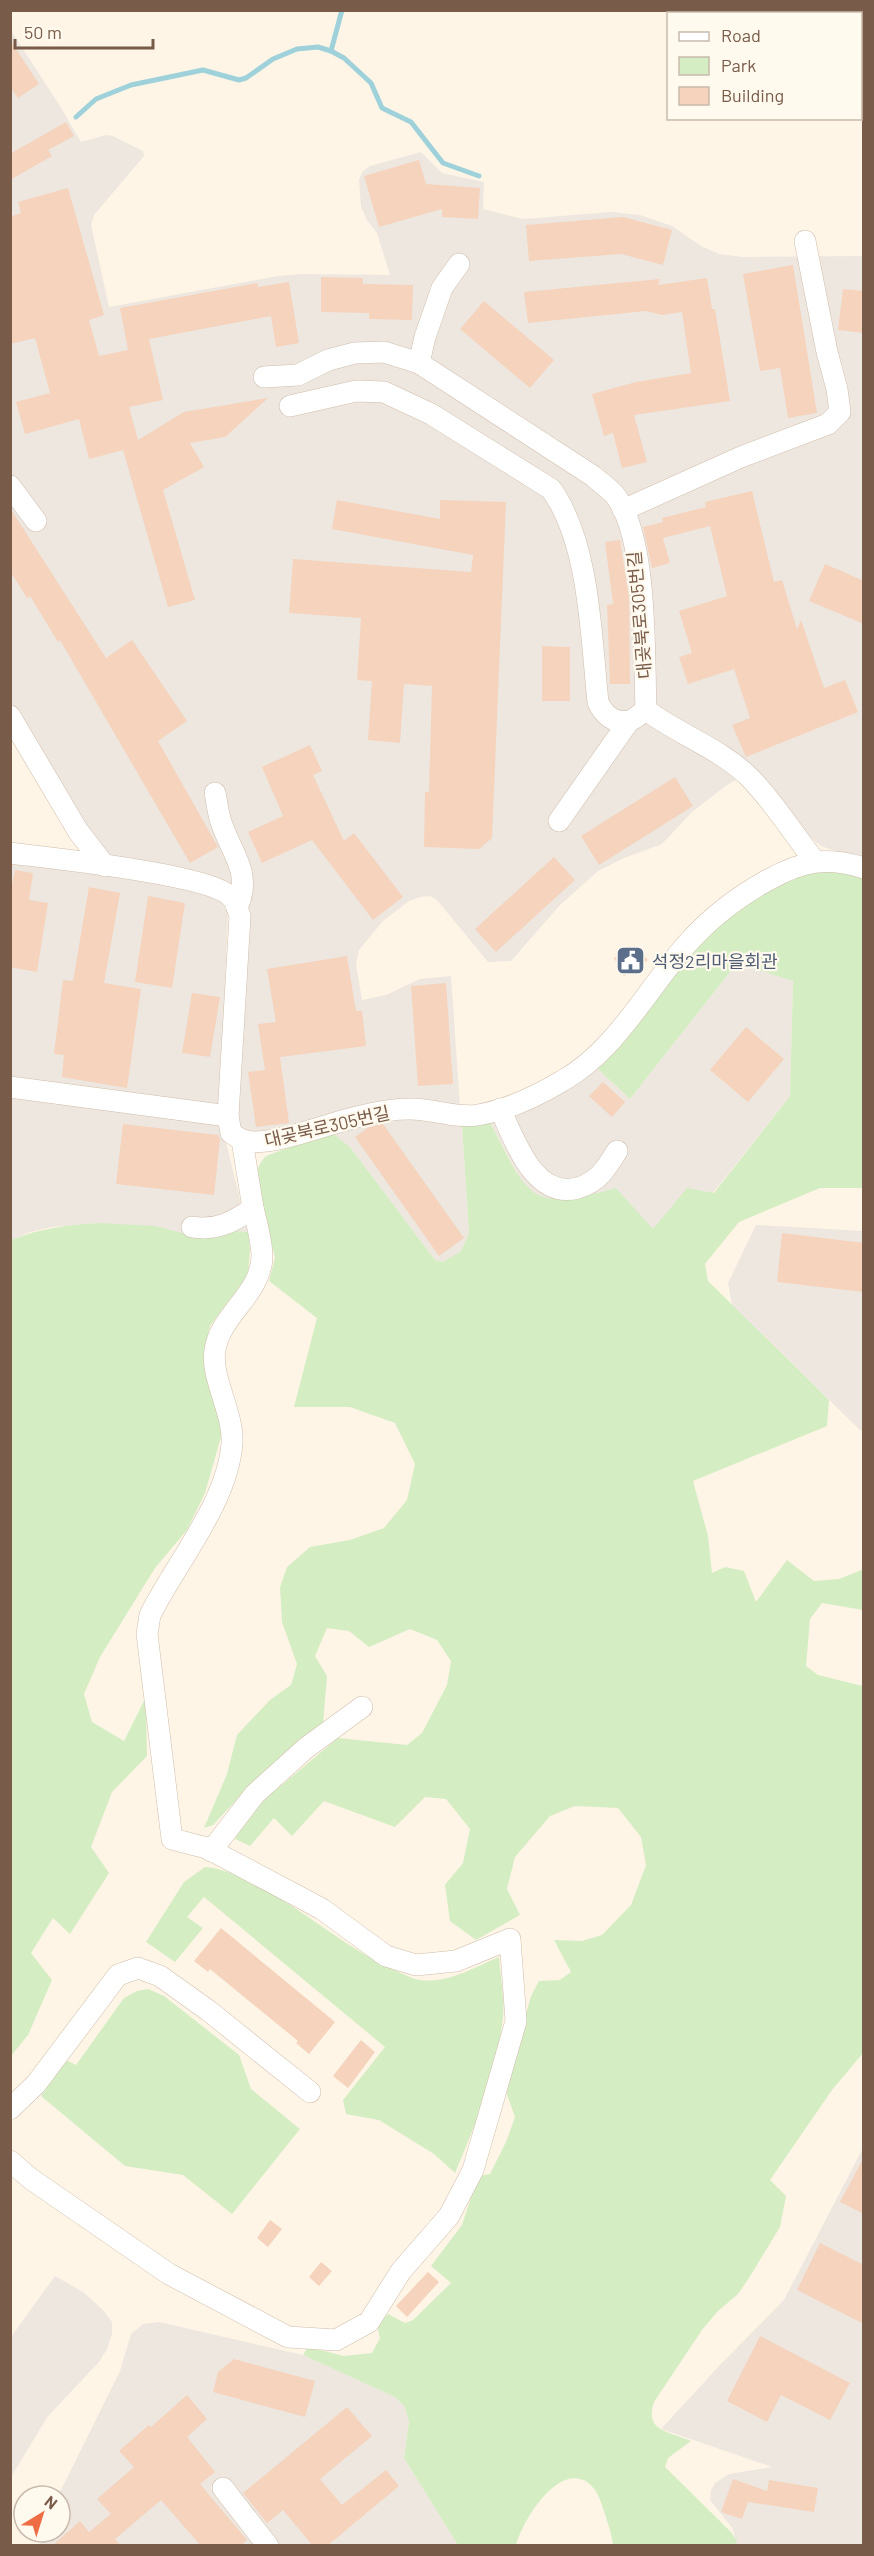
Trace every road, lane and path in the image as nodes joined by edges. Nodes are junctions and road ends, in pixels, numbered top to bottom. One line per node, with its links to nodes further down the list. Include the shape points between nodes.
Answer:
1 (805, 241): 7 (street, via 840,412 828,424 741,457)
2 (459, 264): 3 (street, via 442,288)
3 (419, 363): 4 (street, 대곶북로305번길, via 384,352 355,353 328,360 298,375); 7 (street, 대곶북로305번길, via 593,476 614,495)
4 (264, 377)
5 (290, 406): 10 (street, via 356,391 384,393 431,414 551,489 560,501 579,552 602,713 612,719)
6 (10, 486): 8 (street)
7 (623, 510): 10 (street, 대곶북로305번길, via 638,562 643,628)
8 (36, 521)
9 (10, 716): 15 (street, via 78,831)
10 (638, 716): 12 (street); 14 (street, via 668,726 724,757 748,776)
11 (215, 793): 17 (street, via 220,821 244,879)
12 (559, 820)
13 (10, 853): 15 (street)
14 (815, 861): 16 (street, 대곶북로305번길, via 847,862); 19 (street, 대곶북로305번길, via 749,890 688,943 593,1058 564,1080)
15 (105, 866): 17 (street, via 219,890 233,899)
16 (864, 868)
17 (237, 908): 20 (street, via 240,916)
18 (10, 1087): 20 (street)
19 (500, 1109): 21 (street, 대곶북로305번길, via 477,1116 390,1109 277,1140); 22 (street, via 522,1155 537,1177 551,1188 571,1190 590,1184 604,1173)
20 (228, 1116): 21 (street, 대곶북로305번길, via 231,1133)
21 (242, 1140): 23 (street)
22 (617, 1151)
23 (253, 1208): 24 (street, via 219,1227); 26 (street, via 261,1244 259,1273 218,1336 214,1352 230,1424 230,1459 204,1523 150,1615 147,1634 172,1839)
24 (192, 1227)
25 (362, 1707): 26 (street, via 306,1748 255,1794)
26 (211, 1851): 29 (street, via 322,1909 386,1956 416,1965 456,1961 510,1939 516,2021 473,2170 449,2216 401,2271 369,2322 336,2340 288,2337 169,2274)
27 (310, 2092): 28 (street, via 209,2011 159,1976 138,1968 118,1975 36,2084)
28 (10, 2109)
29 (10, 2161)
30 (223, 2488): 31 (street)
31 (268, 2546)

